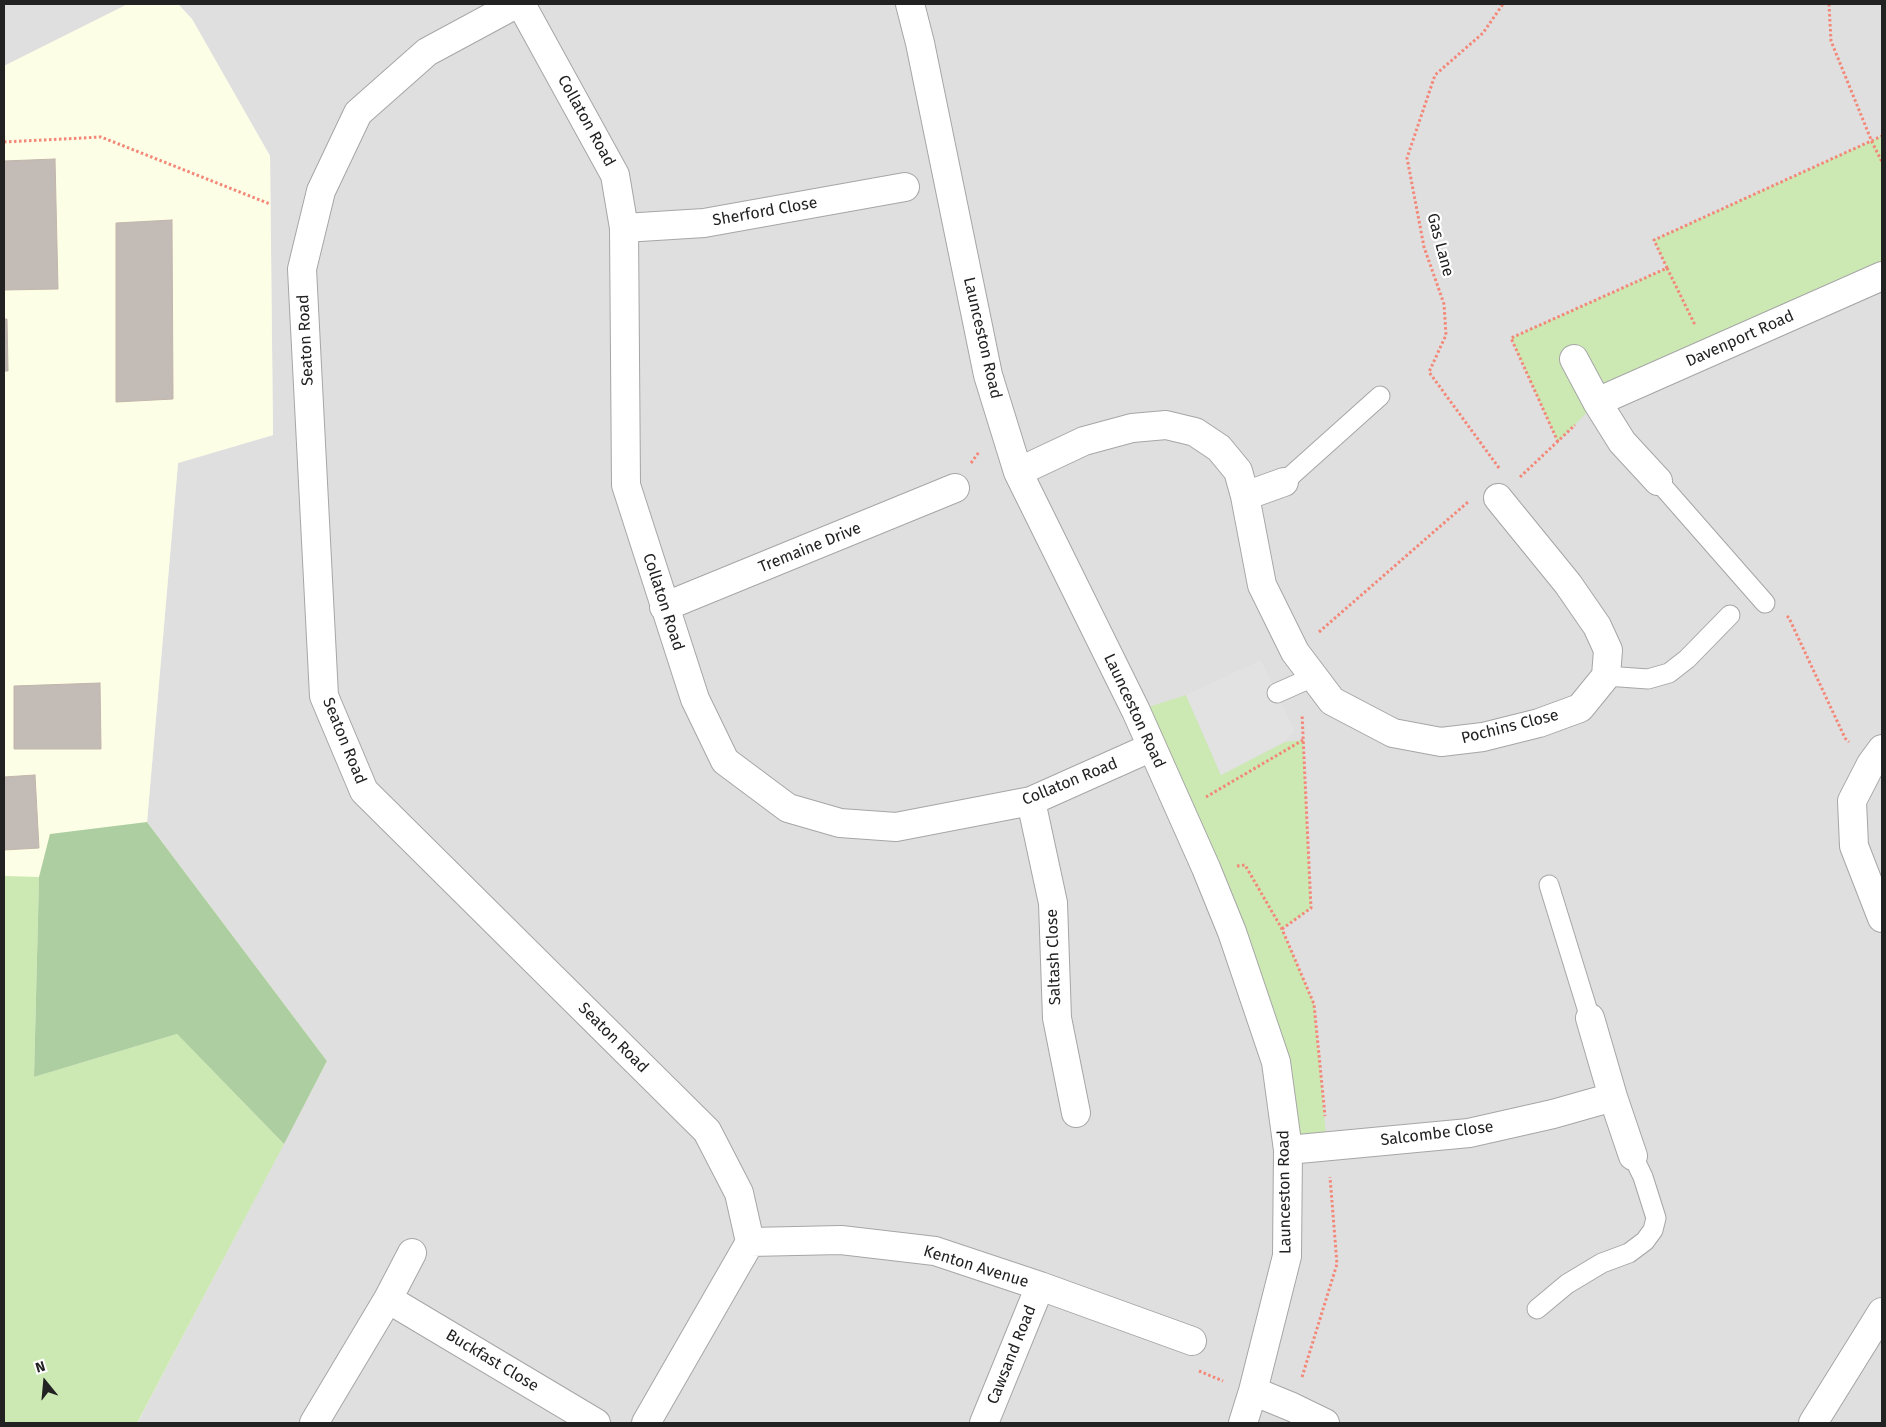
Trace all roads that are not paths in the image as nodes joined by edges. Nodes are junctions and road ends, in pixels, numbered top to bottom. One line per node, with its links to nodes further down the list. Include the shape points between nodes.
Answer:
1 (516, 4): 32 (street, Seaton Road, via 426,52 358,113 321,191 302,269 324,696 364,791 707,1131 739,1193)
2 (521, 4): 5 (street, Collaton Road, via 615,175)
3 (910, 4): 10 (street, Launceston Road, via 988,375)
4 (906, 187): 5 (street, Sherford Close, via 704,223)
5 (624, 228): 17 (street, Collaton Road, via 626,485)
6 (1882, 276): 9 (street, Davenport Road)
7 (1574, 359): 9 (street)
8 (1380, 396): 12 (lane)
9 (1597, 402): 11 (street, via 1622,442)
10 (1018, 472): 14 (street, Pochins Close, via 1084,441 1132,428 1166,426 1195,432 1219,448 1238,471); 22 (street, Launceston Road)
11 (1658, 481): 16 (lane)
12 (1284, 482): 14 (street)
13 (955, 488): 17 (street, Tremaine Drive)
14 (1245, 496): 20 (street, Pochins Close, via 1262,585 1280,624)
15 (1485, 498): 19 (street, via 1568,584 1597,626 1608,650)
16 (1765, 603)
17 (664, 607): 24 (street, Collaton Road, via 695,699 725,761 788,808 840,823 896,827)
18 (1730, 615): 19 (lane, via 1669,673 1648,679)
19 (1606, 676): 20 (street, Pochins Close, via 1580,708 1539,723 1483,737 1442,742 1394,733 1332,701)
20 (1313, 677): 21 (lane)
21 (1276, 693)
22 (1152, 747): 24 (street, Collaton Road); 30 (street, Launceston Road, via 1232,932 1276,1062)
23 (1876, 756): 26 (street, via 1852,801 1854,846)
24 (1032, 801): 29 (street, Saltash Close, via 1053,903 1057,1018)
25 (1548, 885): 27 (lane)
26 (1882, 918)
27 (1590, 1018): 28 (street)
28 (1613, 1097): 30 (street, Salcombe Close, via 1469,1133); 31 (street)
29 (1076, 1113)
30 (1288, 1150): 39 (street, Launceston Road, via 1287,1256)
31 (1633, 1156): 36 (lane, via 1656,1218 1653,1230 1629,1253 1602,1263 1567,1284)
32 (750, 1242): 34 (street, Kenton Avenue, via 842,1240 934,1251); 42 (street)
33 (412, 1253): 35 (street)
34 (1040, 1286): 38 (street, Kenton Avenue); 43 (street, Cawsand Road)
35 (388, 1299): 40 (street); 41 (street, Buckfast Close)
36 (1537, 1309)
37 (1882, 1312): 46 (street)
38 (1192, 1341)
39 (1253, 1391): 44 (street, Launceston Road); 45 (street)
40 (314, 1423)
41 (596, 1423)
42 (646, 1423)
43 (984, 1423)
44 (1243, 1423)
45 (1324, 1423)
46 (1813, 1423)

